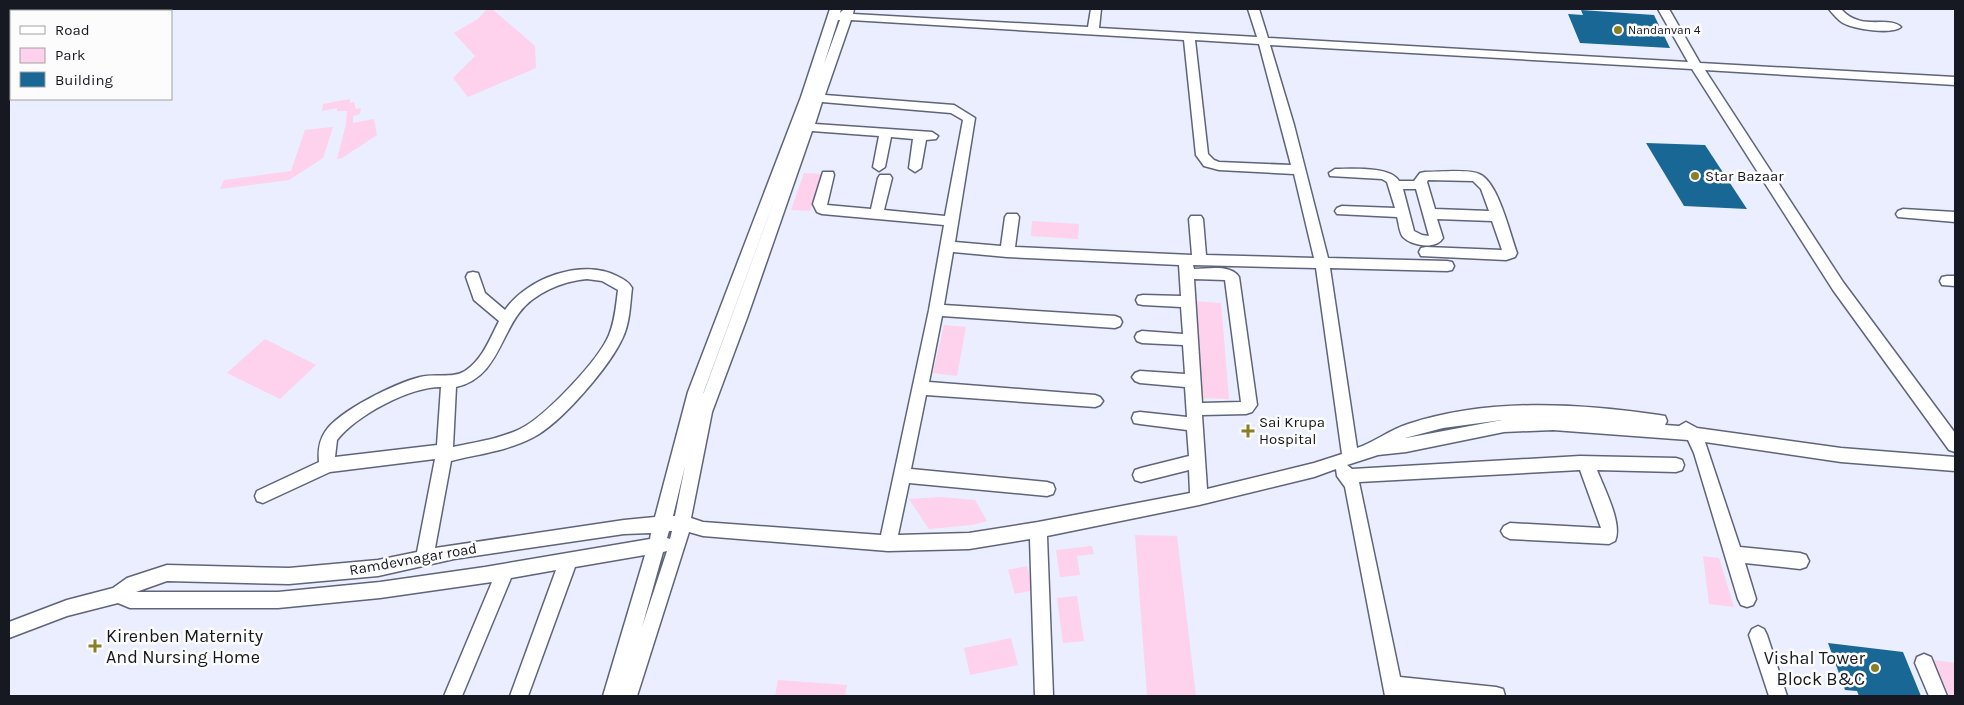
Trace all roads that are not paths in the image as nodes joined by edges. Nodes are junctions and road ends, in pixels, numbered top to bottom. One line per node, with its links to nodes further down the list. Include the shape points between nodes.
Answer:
1 (1096, 9): 7 (street)
2 (1254, 9): 9 (street)
3 (1664, 9): 10 (street)
4 (1835, 9): 6 (street, via 1849,23)
5 (841, 13): 7 (street); 12 (street)
6 (1895, 27)
7 (1093, 31): 8 (street)
8 (1189, 37): 9 (street); 16 (street, via 1202,155 1209,163 1219,166)
9 (1263, 41): 10 (street); 16 (street)
10 (1696, 66): 11 (street); 54 (street, via 1838,286)
11 (1955, 81)
12 (812, 98): 13 (street); 30 (street, via 954,109 969,118); 70 (street, via 696,392)
13 (807, 127): 14 (street); 69 (street, via 704,412)
14 (886, 132): 15 (street, via 926,135); 23 (street)
15 (915, 168)
16 (1299, 170): 34 (street)
17 (1335, 173): 19 (street, via 1384,175)
18 (828, 175): 23 (street, via 820,204 822,209)
19 (1395, 185): 20 (street); 22 (street)
20 (1421, 186): 24 (street); 26 (street, via 1425,176 1476,178 1487,188)
21 (1342, 211): 22 (street)
22 (1402, 213): 32 (street, via 1408,233)
23 (876, 214): 30 (street)
24 (1430, 214): 26 (street); 32 (street, via 1436,238)
25 (1904, 214): 28 (street)
26 (1497, 216): 32 (street, via 1510,253 1506,255)
27 (1012, 217): 33 (street)
28 (1955, 217)
29 (1196, 219): 35 (street)
30 (951, 221): 31 (street)
31 (947, 246): 33 (street); 41 (street)
32 (1424, 246): 36 (street)
33 (1007, 252): 35 (street)
34 (1322, 264): 35 (street); 36 (street); 56 (street)
35 (1191, 265): 40 (street); 51 (street, via 1232,277 1249,405)
36 (1430, 266): 37 (street)
37 (1447, 266)
38 (473, 277): 42 (street, via 478,296)
39 (1143, 300): 40 (street)
40 (1188, 302): 45 (street)
41 (936, 310): 43 (street); 49 (street)
42 (507, 320): 48 (street, via 496,347 481,366 469,376); 55 (street, via 512,310 530,293 568,275 604,275 625,288 616,338 589,374 538,427 507,441)
43 (1115, 322)
44 (1142, 337): 45 (street)
45 (1190, 340): 47 (street)
46 (1140, 377): 47 (street)
47 (1191, 381): 51 (street)
48 (449, 382): 55 (street); 61 (street, via 420,383 383,399 351,419 332,433 326,452)
49 (920, 388): 50 (street); 63 (street)
50 (1096, 401)
51 (1193, 416): 52 (street); 57 (street)
52 (1140, 418)
53 (1693, 434): 56 (street, Ramdevnagar road, via 1553,424 1504,426); 60 (street, Ramdevnagar road, via 1832,454); 77 (street, via 1702,453)
54 (1955, 444)
55 (444, 454): 61 (street); 78 (street)
56 (1350, 456): 58 (street, Ramdevnagar road)
57 (1196, 461): 64 (street); 68 (street)
58 (1331, 463): 65 (street); 68 (street, Ramdevnagar road)
59 (1586, 463): 62 (street); 65 (street); 73 (street, via 1608,524 1609,536)
60 (1955, 464)
61 (328, 465): 67 (street)
62 (1676, 465)
63 (902, 475): 66 (street); 75 (street)
64 (1141, 475)
65 (1348, 476): 87 (street)
66 (1047, 489)
67 (263, 496)
68 (1199, 498): 72 (street, Ramdevnagar road)
69 (682, 523): 70 (street, Ramdevnagar road); 71 (street, Ramdevnagar road); 74 (street)
70 (662, 524): 76 (street); 78 (street, Ramdevnagar road, via 454,551)
71 (704, 529): 74 (street); 75 (street, Ramdevnagar road)
72 (1038, 530): 75 (street, Ramdevnagar road, via 969,542); 92 (street)
73 (1510, 531)
74 (678, 543): 76 (street, Ramdevnagar road); 91 (street)
75 (888, 543)
76 (657, 544): 79 (street, Ramdevnagar road); 90 (street)
77 (1733, 554): 80 (street); 83 (street)
78 (424, 558): 82 (street, Ramdevnagar road, via 378,568 289,576 167,573 134,584)
79 (569, 560): 81 (street, Ramdevnagar road); 89 (street)
80 (1800, 561)
81 (504, 572): 82 (street, Ramdevnagar road, via 380,590 278,600 130,600); 88 (street)
82 (118, 595): 84 (street, Ramdevnagar road, via 67,608)
83 (1747, 599)
84 (11, 632)
85 (1758, 635): 94 (street)
86 (1924, 663): 95 (street)
87 (1393, 691): 93 (street)
88 (453, 696)
89 (519, 696)
90 (612, 696)
91 (628, 696)
92 (1044, 696)
93 (1496, 696)
94 (1778, 696)
95 (1938, 696)

